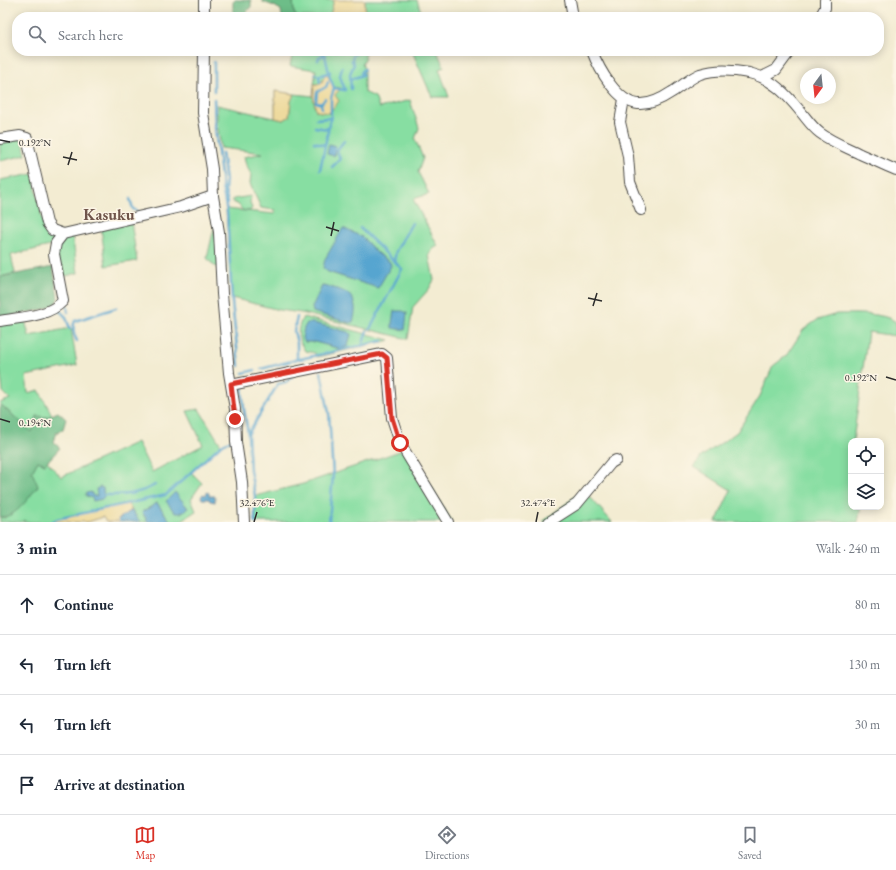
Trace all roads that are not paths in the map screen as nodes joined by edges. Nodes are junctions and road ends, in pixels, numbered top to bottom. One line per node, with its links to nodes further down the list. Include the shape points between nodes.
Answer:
1 (204, 0): 4 (street)
2 (570, 0): 5 (street)
3 (825, 0): 6 (street)
4 (204, 12)
5 (572, 12)
6 (823, 12)
7 (204, 56): 16 (street, via 203,113 212,169)
8 (594, 56): 13 (street, via 604,76)
9 (786, 56): 10 (street)
10 (776, 70): 11 (street); 12 (street)
11 (762, 77): 12 (street); 13 (street, via 731,71 706,73 690,79 672,92 649,103 640,104)
12 (783, 92): 15 (street, via 818,132)
13 (624, 99): 17 (street, via 620,122 628,156 630,182)
14 (0, 139): 18 (street, via 20,136 27,138 47,223 52,230)
15 (896, 170)
16 (213, 196): 18 (street, via 181,207); 20 (street, via 219,232)
17 (641, 210)
18 (63, 234): 19 (street, via 56,243 54,254 63,301 47,312)
19 (0, 321)
20 (231, 384): 22 (street); 23 (street, via 382,354 387,358 392,418 400,443)
21 (616, 460): 24 (street, via 577,504)
22 (244, 522)
23 (448, 522)
24 (549, 522)

